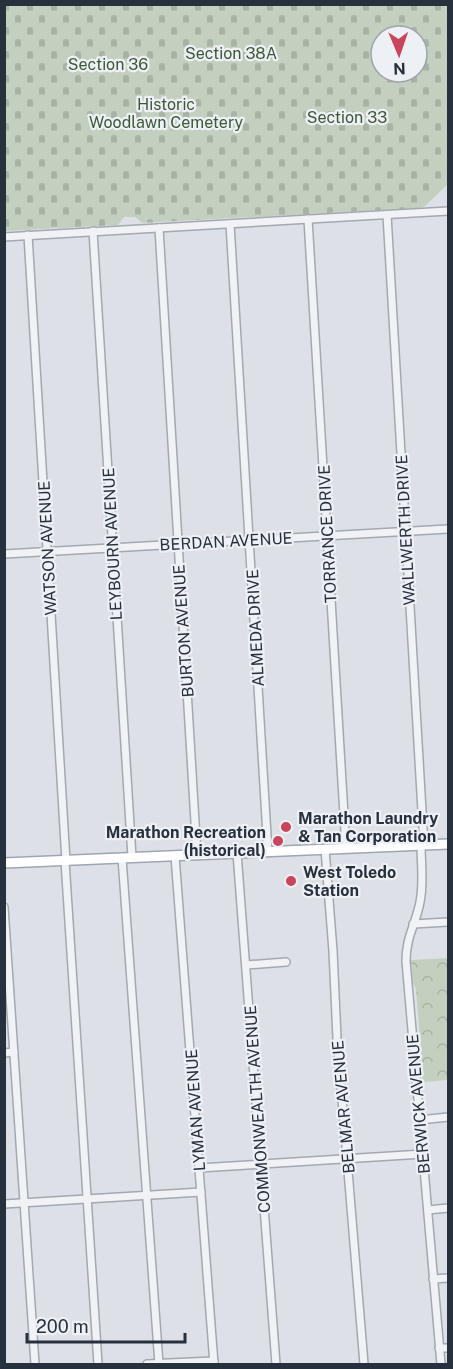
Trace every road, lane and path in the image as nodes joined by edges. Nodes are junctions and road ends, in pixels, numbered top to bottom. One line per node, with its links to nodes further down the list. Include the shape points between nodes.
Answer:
1 (448, 204): 3 (street)
2 (448, 211): 3 (street)
3 (426, 213): 4 (street)
4 (387, 215): 5 (street); 12 (street, WALLWERTH DRIVE)
5 (308, 219): 6 (street); 13 (street, TORRANCE DRIVE)
6 (230, 224): 7 (street); 14 (street, ALMEDA DRIVE)
7 (159, 228): 8 (street); 15 (street, BURTON AVENUE)
8 (93, 231): 9 (street); 16 (street, LEYBOURN AVENUE)
9 (28, 235): 10 (street); 17 (street, WATSON AVENUE)
10 (4, 237)
11 (448, 529): 12 (street, BERDAN AVENUE)
12 (406, 531): 13 (street, BERDAN AVENUE); 20 (street, WALLWERTH DRIVE)
13 (327, 536): 14 (street, BERDAN AVENUE); 21 (street, TORRANCE DRIVE)
14 (249, 540): 15 (street, BERDAN AVENUE); 23 (street, ALMEDA DRIVE)
15 (178, 544): 16 (street, BERDAN AVENUE); 25 (street, BURTON AVENUE)
16 (113, 548): 17 (street, BERDAN AVENUE); 27 (street, LEYBOURN AVENUE)
17 (47, 551): 18 (street, BERDAN AVENUE); 28 (street, WATSON AVENUE)
18 (4, 554)
19 (448, 844): 20 (main road)
20 (422, 845): 21 (main road); 32 (street, BERWICK AVENUE, via 422,887)
21 (346, 848): 22 (main road)
22 (325, 849): 23 (main road); 40 (street, BELMAR AVENUE)
23 (268, 852): 24 (main road)
24 (237, 853): 25 (main road); 34 (street, COMMONWEALTH AVENUE)
25 (197, 855): 26 (main road)
26 (175, 856): 27 (main road); 42 (street, LYMAN AVENUE)
27 (127, 858): 28 (main road); 44 (street, LEYBOURN AVENUE)
28 (66, 861): 29 (main road); 45 (street, WATSON AVENUE)
29 (4, 863)
30 (4, 907): 35 (street)
31 (448, 922): 32 (street)
32 (413, 924): 38 (street, BERWICK AVENUE, via 406,961)
33 (286, 962): 34 (street)
34 (246, 964): 41 (street, COMMONWEALTH AVENUE)
35 (14, 1052): 36 (street); 46 (street)
36 (4, 1053)
37 (448, 1117): 38 (street)
38 (420, 1120): 39 (street, BERWICK AVENUE)
39 (423, 1154): 40 (street); 49 (street, BERWICK AVENUE)
40 (347, 1159): 41 (street); 60 (street, BELMAR AVENUE)
41 (260, 1164): 42 (street); 59 (street, COMMONWEALTH AVENUE)
42 (199, 1168): 43 (street, LYMAN AVENUE)
43 (201, 1192): 44 (street); 54 (street, LYMAN AVENUE)
44 (147, 1195): 45 (street); 55 (street, LEYBOURN AVENUE)
45 (87, 1199): 46 (street); 57 (street, WATSON AVENUE)
46 (24, 1203): 47 (street); 56 (street)
47 (4, 1204)
48 (448, 1208): 49 (street)
49 (428, 1210): 51 (street, BERWICK AVENUE)
50 (448, 1278): 51 (street)
51 (434, 1279): 52 (street, BERWICK AVENUE)
52 (439, 1348): 53 (street); 61 (street, BERWICK AVENUE)
53 (448, 1348)
54 (214, 1363): 55 (street)
55 (159, 1364): 58 (street)
56 (35, 1365)
57 (98, 1365)
58 (147, 1365)
59 (276, 1365)
60 (364, 1365)
61 (441, 1365)

